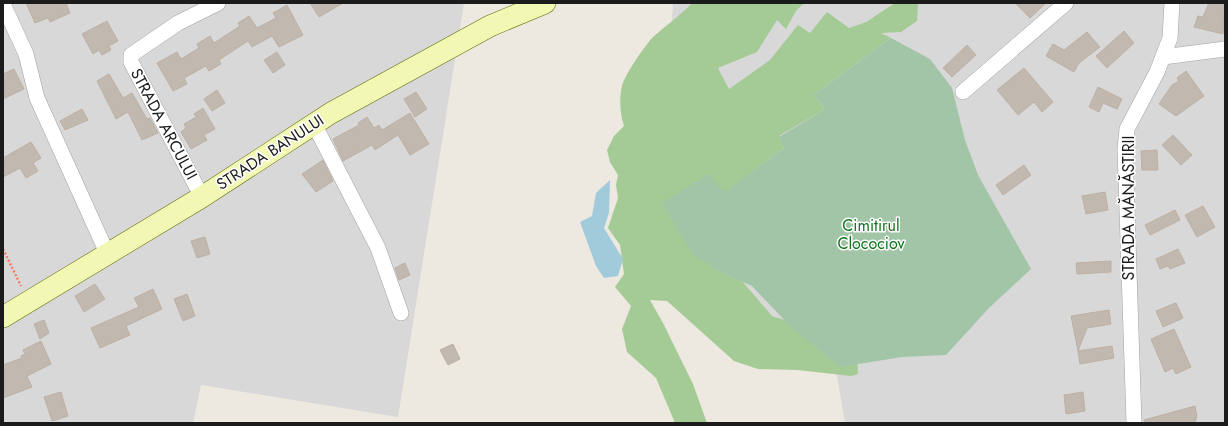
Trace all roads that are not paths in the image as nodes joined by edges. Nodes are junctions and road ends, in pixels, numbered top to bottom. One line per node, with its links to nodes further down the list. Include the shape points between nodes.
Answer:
1 (218, 3): 10 (street, STRADA ARCULUI, via 178,23 131,56 131,62)
2 (545, 3): 9 (street, STRADA BANULUI, via 490,26)
3 (1066, 3): 8 (street)
4 (1172, 3): 7 (street, STRADA MĂNĂSTIRII, via 1170,38)
5 (3, 4): 11 (street, via 26,54 37,98)
6 (1225, 49): 7 (street)
7 (1162, 57): 14 (street, STRADA MĂNĂSTIRII, via 1127,129 1125,149)
8 (963, 92)
9 (314, 124): 10 (street, STRADA BANULUI); 12 (street, via 378,248)
10 (202, 197): 11 (street, STRADA BANULUI)
11 (108, 255): 13 (street, STRADA BANULUI)
12 (401, 313)
13 (3, 317)
14 (1134, 423)

